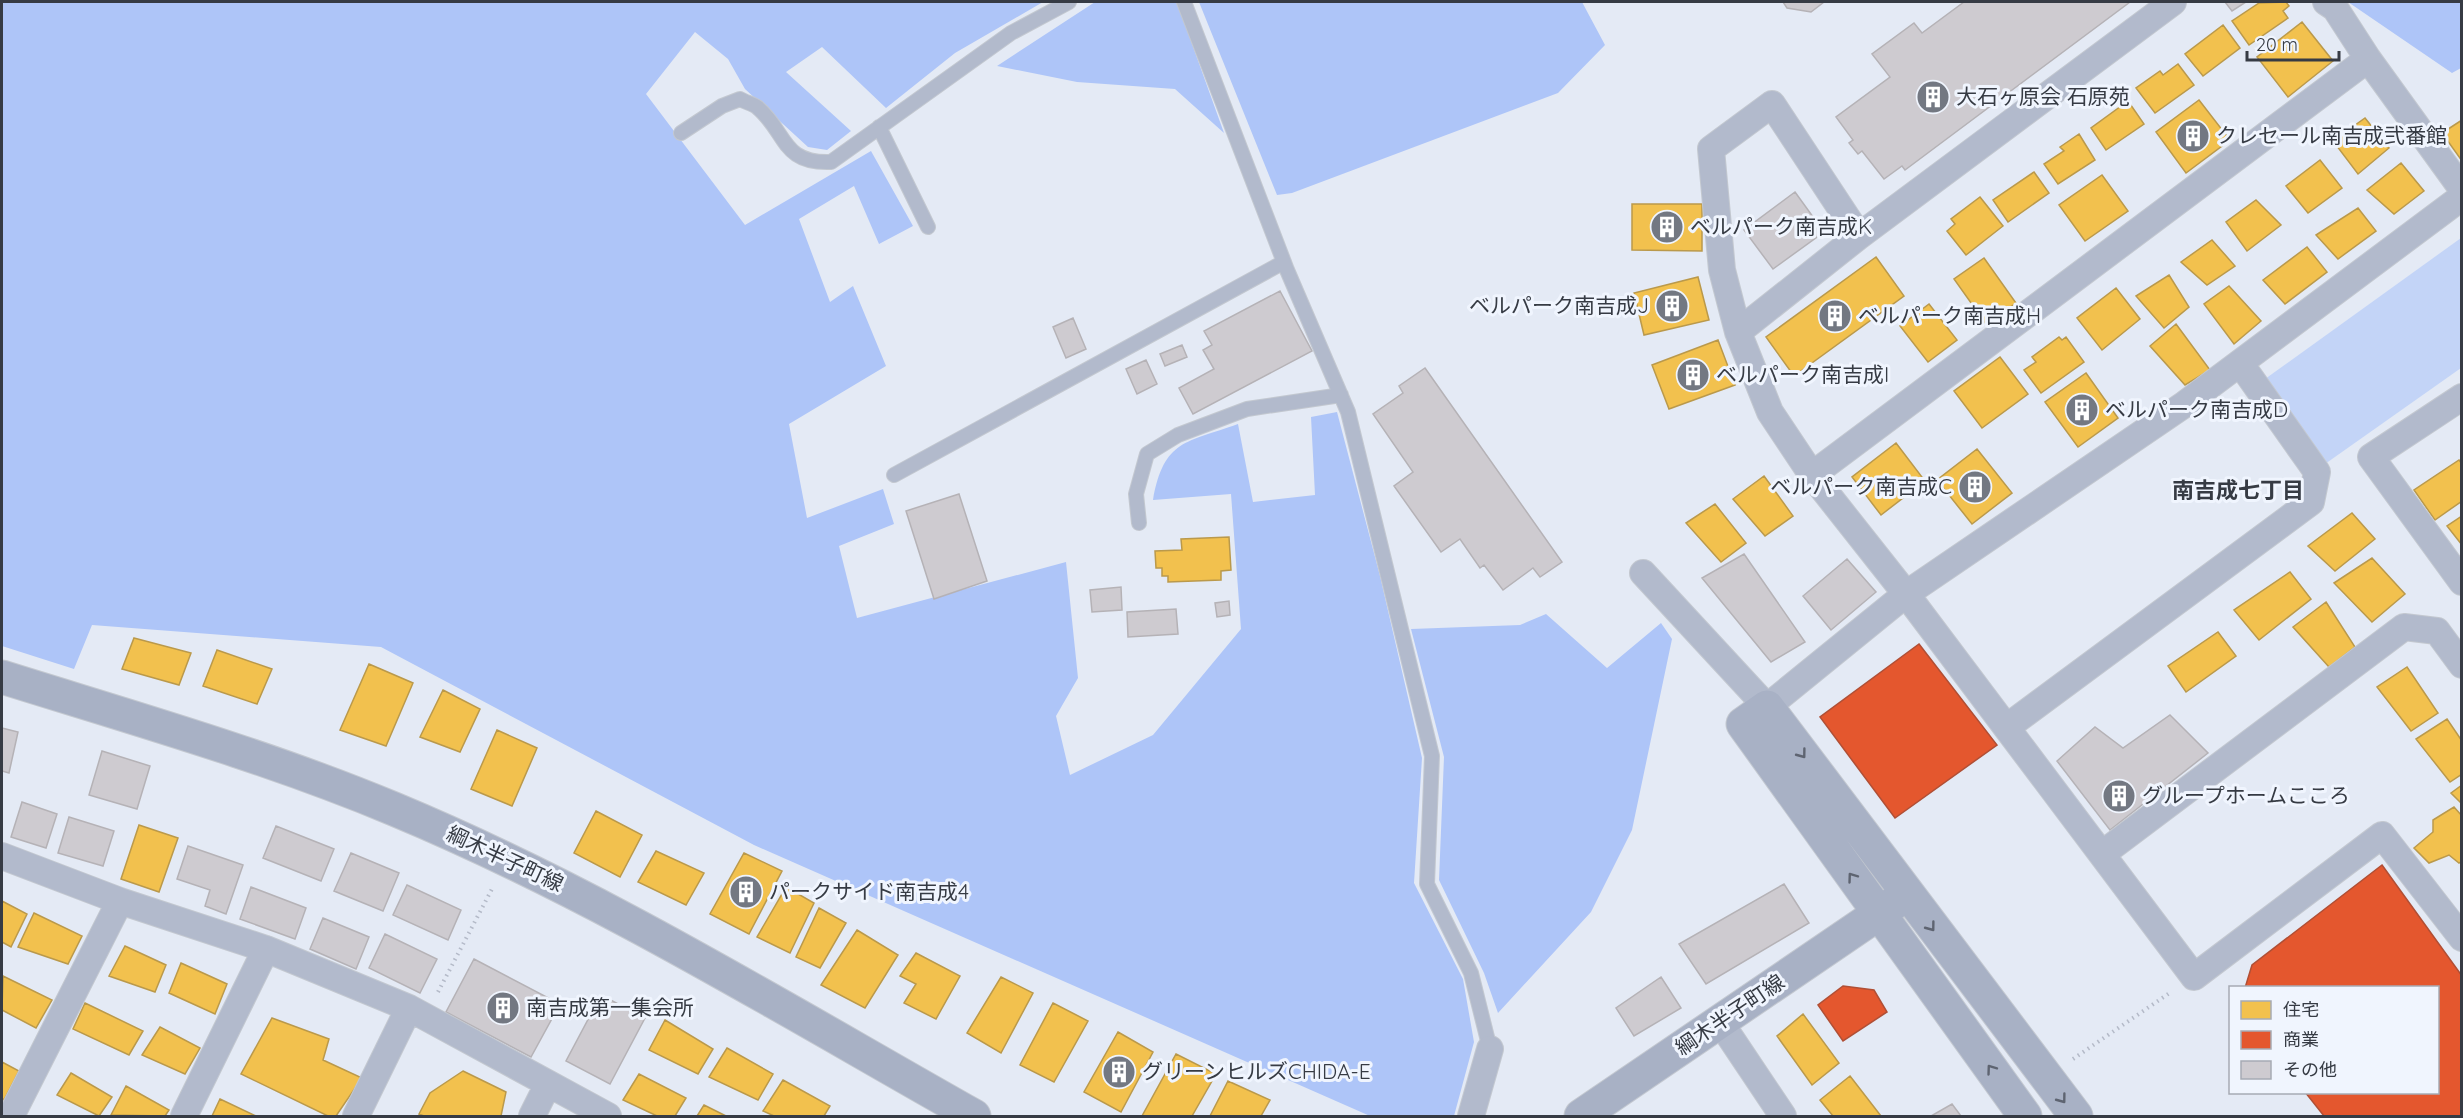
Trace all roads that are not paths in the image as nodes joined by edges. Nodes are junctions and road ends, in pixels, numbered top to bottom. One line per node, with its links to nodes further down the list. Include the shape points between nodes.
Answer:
1 (1069, 2): 6 (lane, via 1011,33)
2 (1184, 2): 12 (lane)
3 (2173, 2): 11 (street)
4 (2326, 2): 5 (street, via 2335,8)
5 (2368, 58): 8 (street); 18 (street)
6 (879, 127): 7 (lane, via 831,162 811,163 791,151 757,107 740,99 722,106); 10 (lane)
7 (681, 134)
8 (2462, 189)
9 (2462, 197): 14 (street)
10 (928, 227)
11 (1859, 236): 13 (street); 13 (street, via 1772,104 1711,149 1722,270)
12 (1284, 262): 15 (lane); 17 (lane)
13 (1738, 332): 18 (street, via 1770,412)
14 (2240, 363): 22 (street); 26 (street, via 2317,472 2311,502)
15 (1341, 395): 19 (lane, via 1247,410 1178,435 1147,454 1136,494); 36 (lane, via 1432,756 1427,884 1471,973)
16 (2462, 397): 21 (street, via 2371,457)
17 (894, 475)
18 (1812, 475): 22 (street)
19 (1139, 523)
20 (1643, 573): 25 (street)
21 (2462, 582)
22 (1906, 594): 25 (street); 26 (street)
23 (2462, 665): 27 (street, via 2437,631 2404,627)
24 (2, 677): 43 (street, 綱木半子町線, via 231,749 394,808 578,893)
25 (1767, 707): 29 (street, one-way to 29); 31 (street, one-way to 25, via 1743,724)
26 (2007, 727): 27 (street)
27 (2102, 854): 32 (street, via 2194,977 2382,835)
28 (2, 856): 30 (street)
29 (1906, 895): 31 (street, 綱木半子町線); 48 (street, one-way to 48)
30 (120, 901): 33 (street); 38 (street)
31 (1879, 913): 35 (street, 綱木半子町線); 47 (street, one-way to 31)
32 (2462, 938)
33 (266, 949): 34 (street); 39 (street)
34 (417, 1012): 37 (street); 40 (street)
35 (1720, 1022): 45 (street, 綱木半子町線); 46 (street)
36 (1490, 1049): 44 (street)
37 (548, 1084): 41 (street); 42 (street)
38 (11, 1116)
39 (184, 1116)
40 (356, 1116)
41 (532, 1116)
42 (609, 1116)
43 (974, 1116)
44 (1471, 1116)
45 (1581, 1116)
46 (1783, 1116)
47 (2025, 1116)
48 (2076, 1116)

